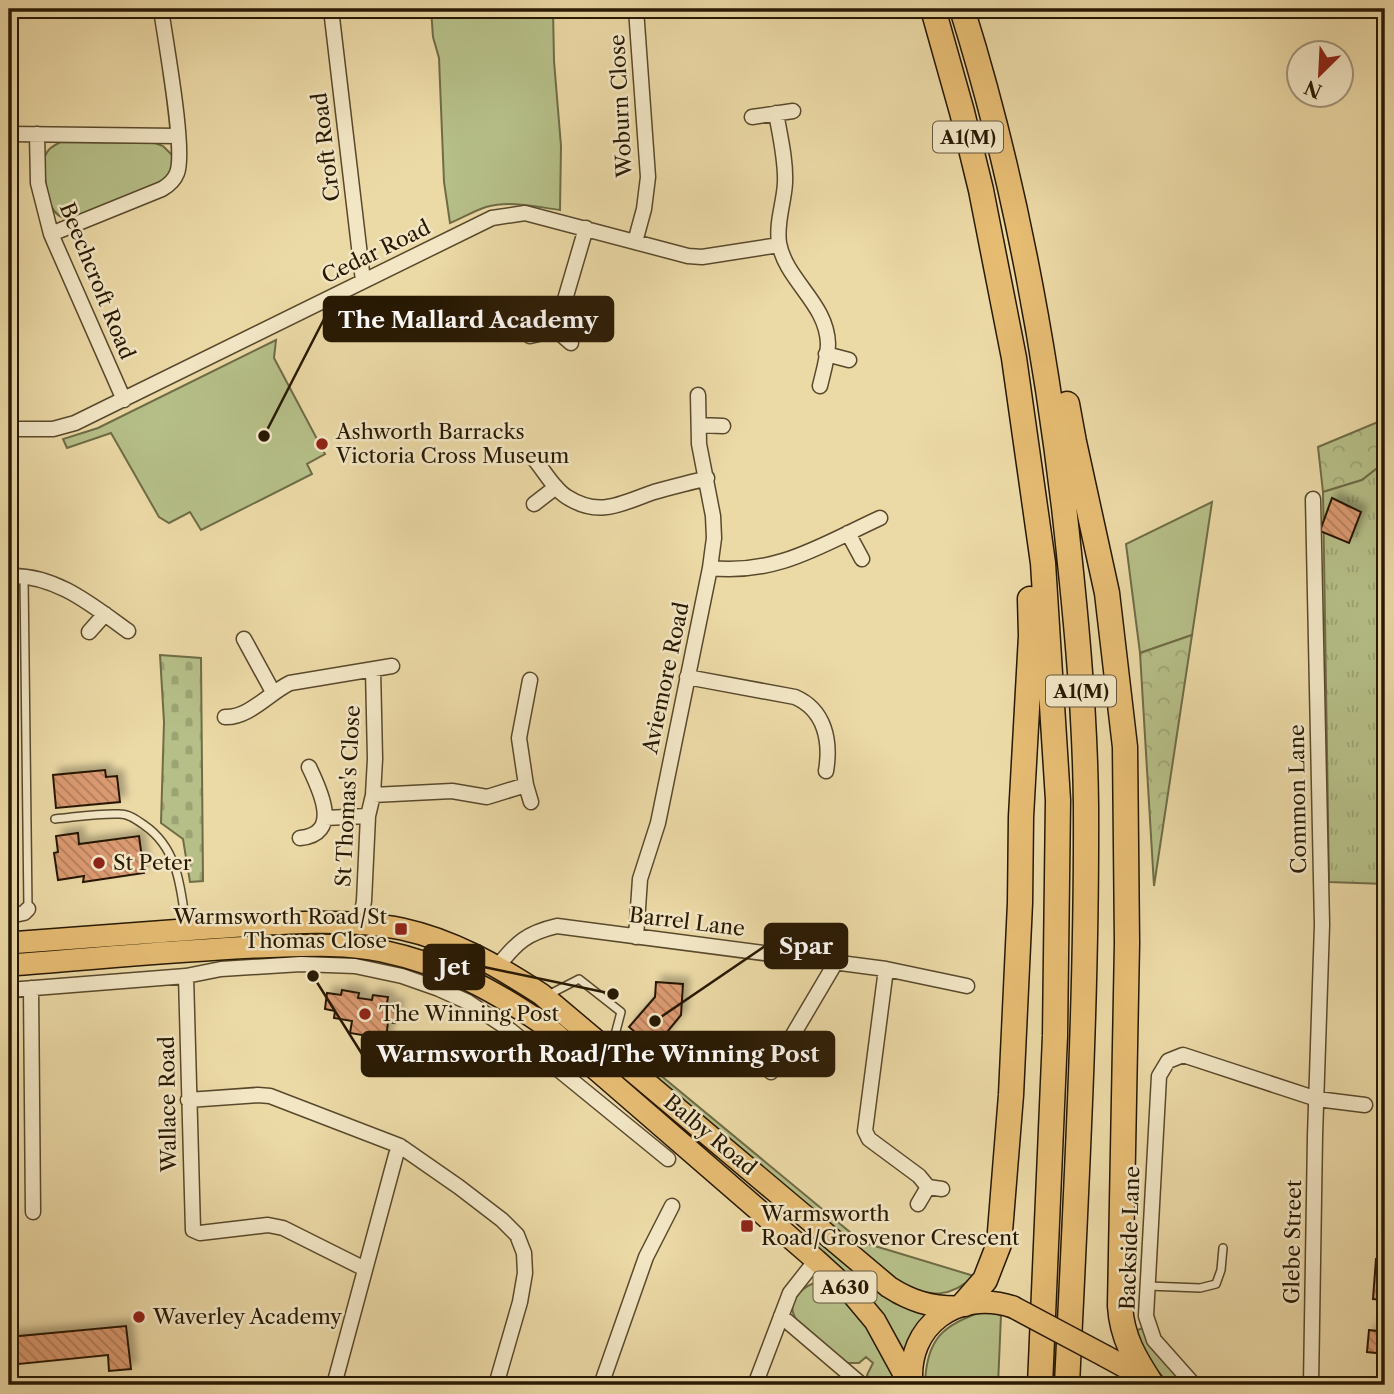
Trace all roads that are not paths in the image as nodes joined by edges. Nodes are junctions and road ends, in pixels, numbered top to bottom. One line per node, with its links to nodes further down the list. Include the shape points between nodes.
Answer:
1 (161, 9): 11 (street)
2 (331, 9): 18 (street, Croft Road)
3 (636, 9): 14 (street, Woburn Close, via 648,177)
4 (933, 9): 17 (highway, A1(M), via 962,112)
5 (962, 9): 16 (highway, A1(M))
6 (793, 111): 7 (street)
7 (776, 113): 8 (street); 15 (street, via 785,177)
8 (752, 117)
9 (9, 134): 10 (street)
10 (37, 134): 11 (street); 13 (street, Beechcroft Road, via 38,183)
11 (178, 136): 13 (street, via 179,167 172,183)
12 (586, 228): 14 (street, Cedar Road); 18 (street, Cedar Road, via 524,213 492,218); 19 (street)
13 (51, 234): 26 (street, Beechcroft Road)
14 (635, 242): 15 (street, Cedar Road, via 702,257)
15 (779, 245): 22 (street, via 785,265 824,321)
16 (1023, 249): 98 (highway, A1(M), via 1053,413 1070,556 1084,745 1083,1044); 99 (highway, via 1065,389 1107,593 1120,690 1127,888 1120,1306 1128,1345)
17 (996, 267): 88 (highway, via 1023,474 1031,636 1013,1062 999,1244 985,1280); 97 (highway, A1(M), via 1017,371 1043,563 1058,800 1055,1036)
18 (363, 281): 26 (street, Cedar Road)
19 (556, 330): 20 (street); 21 (street)
20 (530, 336)
21 (571, 343)
22 (826, 354): 23 (street); 24 (street)
23 (849, 360)
24 (820, 386)
25 (698, 395): 27 (street, Aviemore Road)
26 (124, 400): 29 (street, Cedar Road, via 53,429)
27 (699, 425): 28 (street); 31 (street, Aviemore Road)
28 (723, 426)
29 (9, 429)
30 (536, 460): 32 (street)
31 (707, 478): 32 (street, via 614,508 588,506); 38 (street, Aviemore Road, via 714,538)
32 (556, 487): 34 (street)
33 (1313, 499): 76 (street, Common Lane, via 1322,925)
34 (534, 504)
35 (880, 518): 36 (street)
36 (848, 533): 37 (street); 38 (street, via 783,563 735,570)
37 (862, 559)
38 (710, 568): 46 (street, Aviemore Road)
39 (16, 576): 40 (street, via 54,584); 59 (lane)
40 (104, 614): 41 (street); 42 (street)
41 (128, 631)
42 (89, 632)
43 (244, 639): 48 (street)
44 (392, 666): 45 (street, St Thomas's Close)
45 (373, 669): 48 (street, St Thomas's Close, via 290,683); 53 (street, St Thomas's Close)
46 (687, 677): 51 (street, via 805,701 824,727); 63 (street, Aviemore Road, via 658,823 640,879)
47 (530, 680): 52 (street, via 519,738)
48 (273, 692): 49 (street, St Thomas's Close, via 248,711)
49 (225, 717)
50 (309, 767): 56 (street)
51 (826, 771)
52 (526, 785): 53 (street, via 488,797 452,791); 54 (street)
53 (373, 795): 55 (street, St Thomas's Close)
54 (531, 802)
55 (368, 816): 56 (street); 61 (street, St Thomas's Close)
56 (325, 818): 58 (street, via 317,833)
57 (55, 819): 62 (lane, via 122,813 152,830 168,847 176,867)
58 (300, 838)
59 (28, 909): 60 (street)
60 (9, 916)
61 (360, 923): 62 (main road, Balby Road / A630); 67 (main road, Balby Road / A630, via 431,937)
62 (187, 930): 64 (main road, Balby Road / A630)
63 (636, 937): 65 (street, Barrel Lane); 67 (street, Barrel Lane, via 557,926 522,938)
64 (9, 943)
65 (836, 962): 68 (street, Barrel Lane); 75 (street)
66 (9, 965): 85 (main road, Balby Road / A630, via 303,945 380,950 460,975 499,994 546,1026)
67 (498, 966): 73 (main road, Balby Road / A630)
68 (886, 969): 70 (street, Barrel Lane); 81 (street, via 865,1131 869,1139 935,1188)
69 (186, 976): 71 (street); 77 (street, Wallace Road); 80 (street, via 221,969 332,964 402,976 439,989 510,1030)
70 (967, 986)
71 (31, 988): 72 (street); 83 (street)
72 (9, 990)
73 (545, 997): 74 (main road, Balby Road / A630); 74 (lane, via 579,979 621,1012)
74 (611, 1051): 88 (main road, Balby Road / A630, via 889,1287 926,1305)
75 (771, 1072)
76 (1317, 1099): 78 (street); 87 (street, Backside Lane, via 1183,1055 1168,1061 1159,1076); 101 (street, Glebe Street)
77 (188, 1100): 79 (street, via 270,1096); 86 (street, Wallace Road, via 193,1230 283,1228)
78 (1365, 1105)
79 (400, 1146): 86 (street); 93 (street, via 502,1220 521,1244 525,1273 520,1302)
80 (668, 1159)
81 (918, 1205)
82 (672, 1206): 94 (street, via 646,1258)
83 (33, 1212)
84 (1223, 1248): 87 (lane, via 1216,1284 1200,1289)
85 (816, 1260): 89 (street, via 790,1293); 96 (main road, Balby Road / A630, via 876,1321)
86 (365, 1269): 92 (street)
87 (1147, 1286): 100 (street, Backside Lane, via 1146,1316 1154,1340)
88 (960, 1305): 96 (main road, via 932,1322 923,1334 912,1360); 99 (main road, Balby Road, bridge, via 989,1301 1013,1307)
89 (781, 1316): 91 (street); 95 (street)
90 (865, 1366): 91 (street)
91 (858, 1382)
92 (334, 1385)
93 (496, 1385)
94 (601, 1385)
95 (755, 1385)
96 (911, 1385)
97 (1040, 1385)
98 (1068, 1385)
99 (1150, 1385)
100 (1195, 1385)
101 (1311, 1385)

